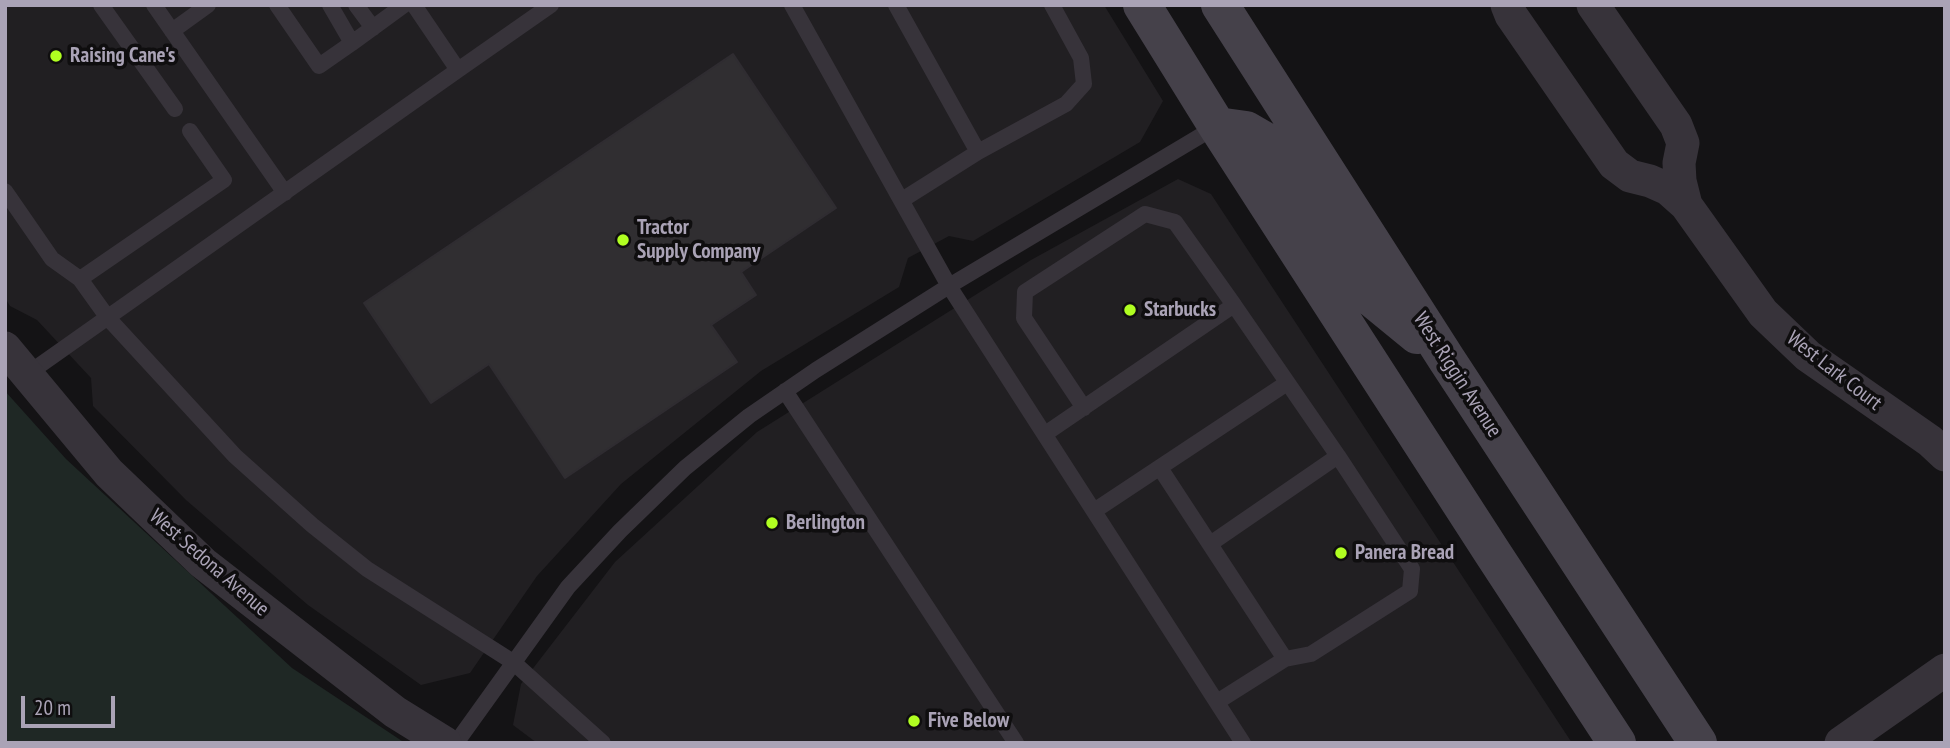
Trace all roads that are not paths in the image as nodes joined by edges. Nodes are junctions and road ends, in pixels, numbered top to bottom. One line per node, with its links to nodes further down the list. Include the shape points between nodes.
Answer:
1 (101, 5): 21 (lane)
2 (154, 5): 18 (lane)
3 (208, 5): 18 (lane)
4 (277, 5): 19 (lane, via 319,66)
5 (330, 5): 19 (lane)
6 (356, 5): 17 (lane)
7 (404, 5): 17 (lane)
8 (414, 5): 20 (lane)
9 (551, 5): 20 (lane)
10 (792, 5): 27 (lane)
11 (896, 5): 24 (lane)
12 (1052, 5): 24 (lane, via 1082,58 1084,84 1066,104)
13 (1142, 5): 22 (main road)
14 (1220, 5): 34 (main road, West Riggin Avenue)
15 (1507, 5): 28 (street, West Lark Court, via 1614,164 1630,176 1668,189)
16 (1593, 5): 28 (street, West Lark Court, via 1676,125 1683,144 1679,163)
17 (373, 28): 19 (lane)
18 (172, 31): 26 (lane)
19 (352, 43)
20 (458, 70): 26 (lane)
21 (175, 109)
22 (1217, 126): 30 (lane); 34 (main road, via 1246,130 1265,141 1373,299); 54 (main road)
23 (190, 131): 29 (lane, via 224,180)
24 (978, 152): 27 (lane)
25 (5, 191): 29 (lane, via 52,259)
26 (285, 192): 32 (lane)
27 (902, 200): 30 (lane)
28 (1686, 205): 41 (street, West Lark Court, via 1763,313 1808,356)
29 (80, 279): 32 (lane)
30 (949, 286): 37 (lane); 39 (lane)
31 (1234, 305): 36 (lane); 38 (lane); 38 (lane, via 1175,222 1144,214 1025,292 1024,318)
32 (108, 318): 35 (lane); 46 (lane, via 234,456 312,525 367,569)
33 (5, 348): 35 (street, West Sedona Avenue)
34 (1447, 360): 55 (main road, West Riggin Avenue)
35 (26, 374): 49 (street, West Sedona Avenue, via 109,473 202,564 395,712)
36 (1287, 383): 40 (lane); 42 (lane)
37 (785, 391): 46 (lane, via 685,468 620,531 568,587); 52 (lane)
38 (1083, 408): 39 (lane)
39 (1045, 434): 43 (lane)
40 (1338, 456): 44 (lane); 45 (lane, via 1412,569 1410,591 1311,654)
41 (1945, 456)
42 (1160, 468): 43 (lane); 44 (lane)
43 (1094, 511): 48 (lane)
44 (1210, 544): 45 (lane)
45 (1285, 659): 48 (lane)
46 (513, 662): 50 (lane); 51 (lane)
47 (1945, 670): 56 (street)
48 (1217, 702): 53 (lane)
49 (445, 743)
50 (456, 743)
51 (603, 743)
52 (1016, 743)
53 (1243, 743)
54 (1617, 743)
55 (1698, 743)
56 (1841, 743)

